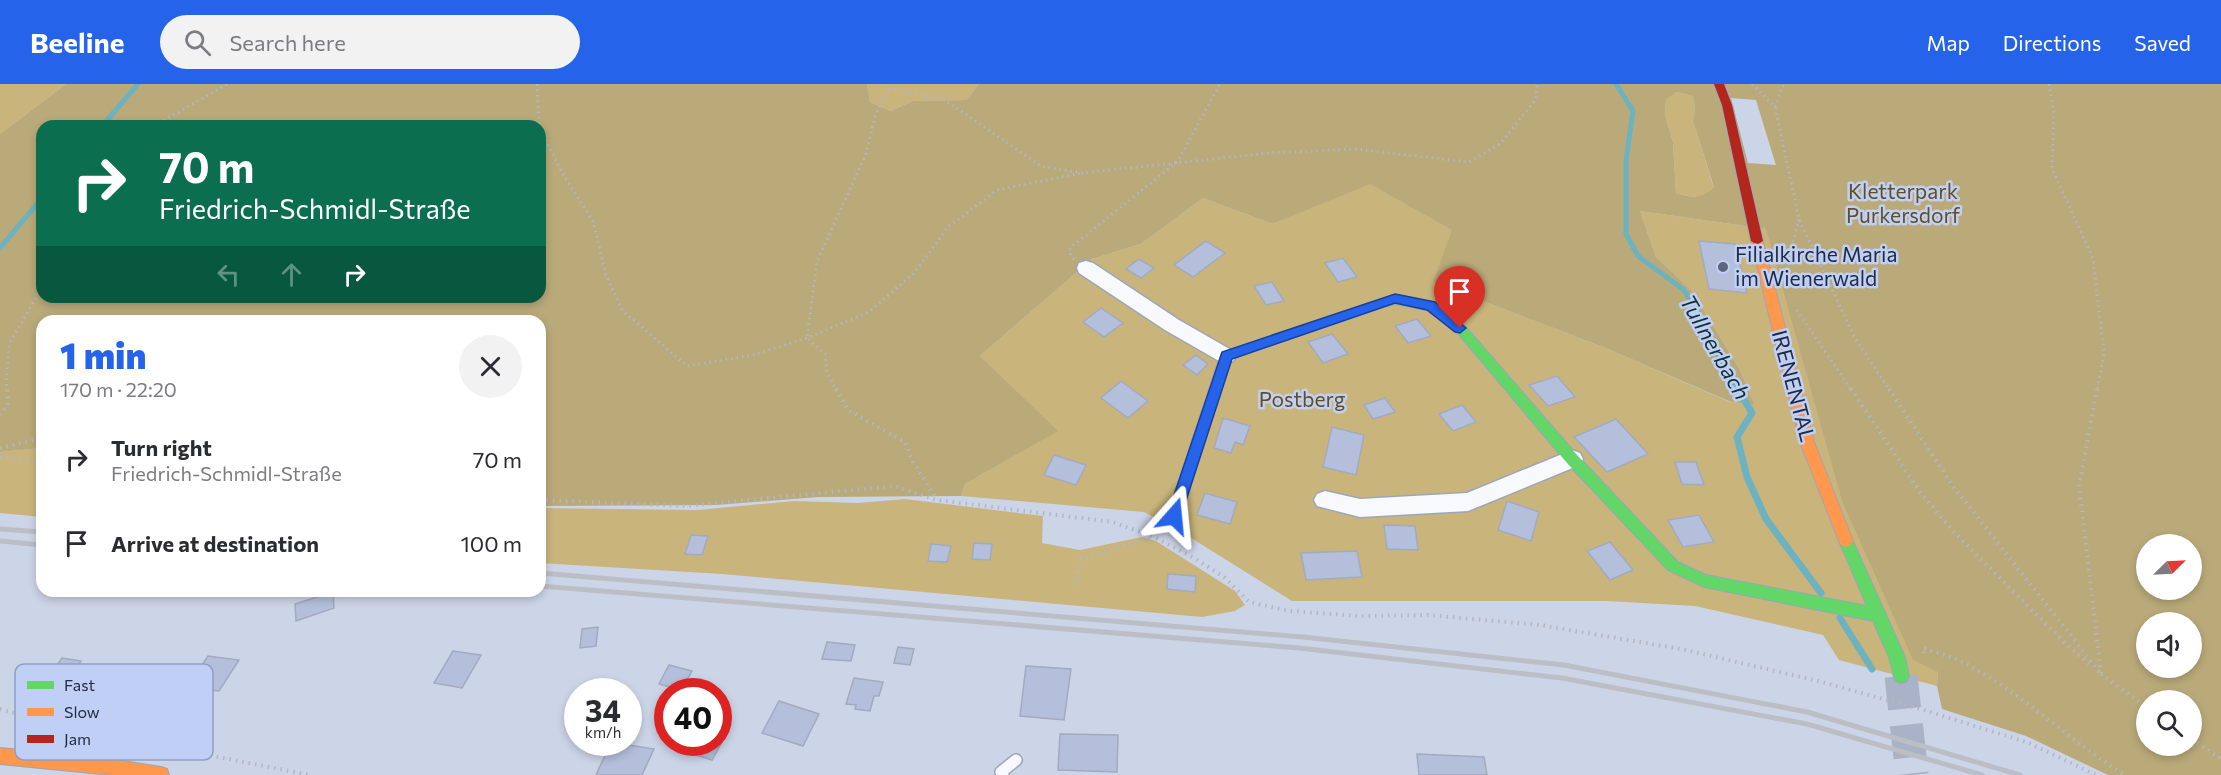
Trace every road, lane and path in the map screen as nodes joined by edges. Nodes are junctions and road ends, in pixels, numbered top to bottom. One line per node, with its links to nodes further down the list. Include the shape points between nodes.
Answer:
1 (227, 84): 11 (path)
2 (537, 84): 12 (path)
3 (1220, 84): 14 (path)
4 (1537, 84): 14 (path, via 1536,99 1500,144 1469,162 1355,149)
5 (1719, 84): 18 (street, IRENENTAL)
6 (1752, 84): 10 (path)
7 (1787, 84): 10 (path, via 1782,87)
8 (2049, 84): 37 (path, via 2055,114 2052,168 2093,259 2104,354 2079,484)
9 (887, 86): 15 (path, via 945,100 1041,166); 21 (path, via 866,154 817,261)
10 (1775, 107): 16 (path)
11 (164, 120)
12 (539, 120)
13 (546, 141): 21 (path, via 593,221 606,276 622,311 687,366 753,355)
14 (1178, 161): 15 (path); 17 (path, via 1070,248 1071,257)
15 (1081, 173): 21 (path, via 997,190 948,227 915,272 869,312)
16 (1799, 219): 18 (path, via 1787,263); 37 (path, via 1854,336 1953,486)
17 (1086, 268): 22 (street)
18 (1767, 288): 35 (street, IRENENTAL, via 1807,442)
19 (36, 298): 23 (path, via 10,342 8,404)
20 (1793, 306): 37 (path, via 1920,492 2067,645)
21 (807, 338): 30 (path, via 825,354 826,373 848,410 905,441)
22 (1226, 356): 27 (street, via 1395,299 1431,306 1460,328); 32 (street)
23 (0, 415)
24 (36, 439): 25 (path)
25 (0, 448)
26 (0, 457): 28 (path, via 12,455)
27 (1572, 459): 31 (street, via 1468,502 1360,508); 35 (street, via 1673,566 1704,581)
28 (36, 463)
29 (546, 500): 30 (path, via 686,506 894,486)
30 (937, 500): 33 (path, via 1113,522)
31 (1325, 500)
32 (1174, 516): 33 (path)
33 (1154, 537): 34 (path, via 1080,559); 50 (path, via 1224,577 1249,602 1290,611 1428,615 1540,625 1681,649 1927,711 2029,743)
34 (1076, 585)
35 (1878, 615): 38 (street, IRENENTAL)
36 (1925, 658): 51 (path, via 1923,648 1966,664)
37 (2101, 674): 39 (path)
38 (1901, 676)
39 (2136, 700)
40 (2202, 746): 43 (path)
41 (0, 756): 42 (street)
42 (15, 758)
43 (2221, 759)
44 (39, 760): 46 (street)
45 (1016, 760): 49 (lane, via 1001,772)
46 (59, 762): 47 (street); 48 (street)
47 (19, 772)
48 (162, 775)
49 (1003, 775)
50 (2096, 775)
51 (2125, 775)

